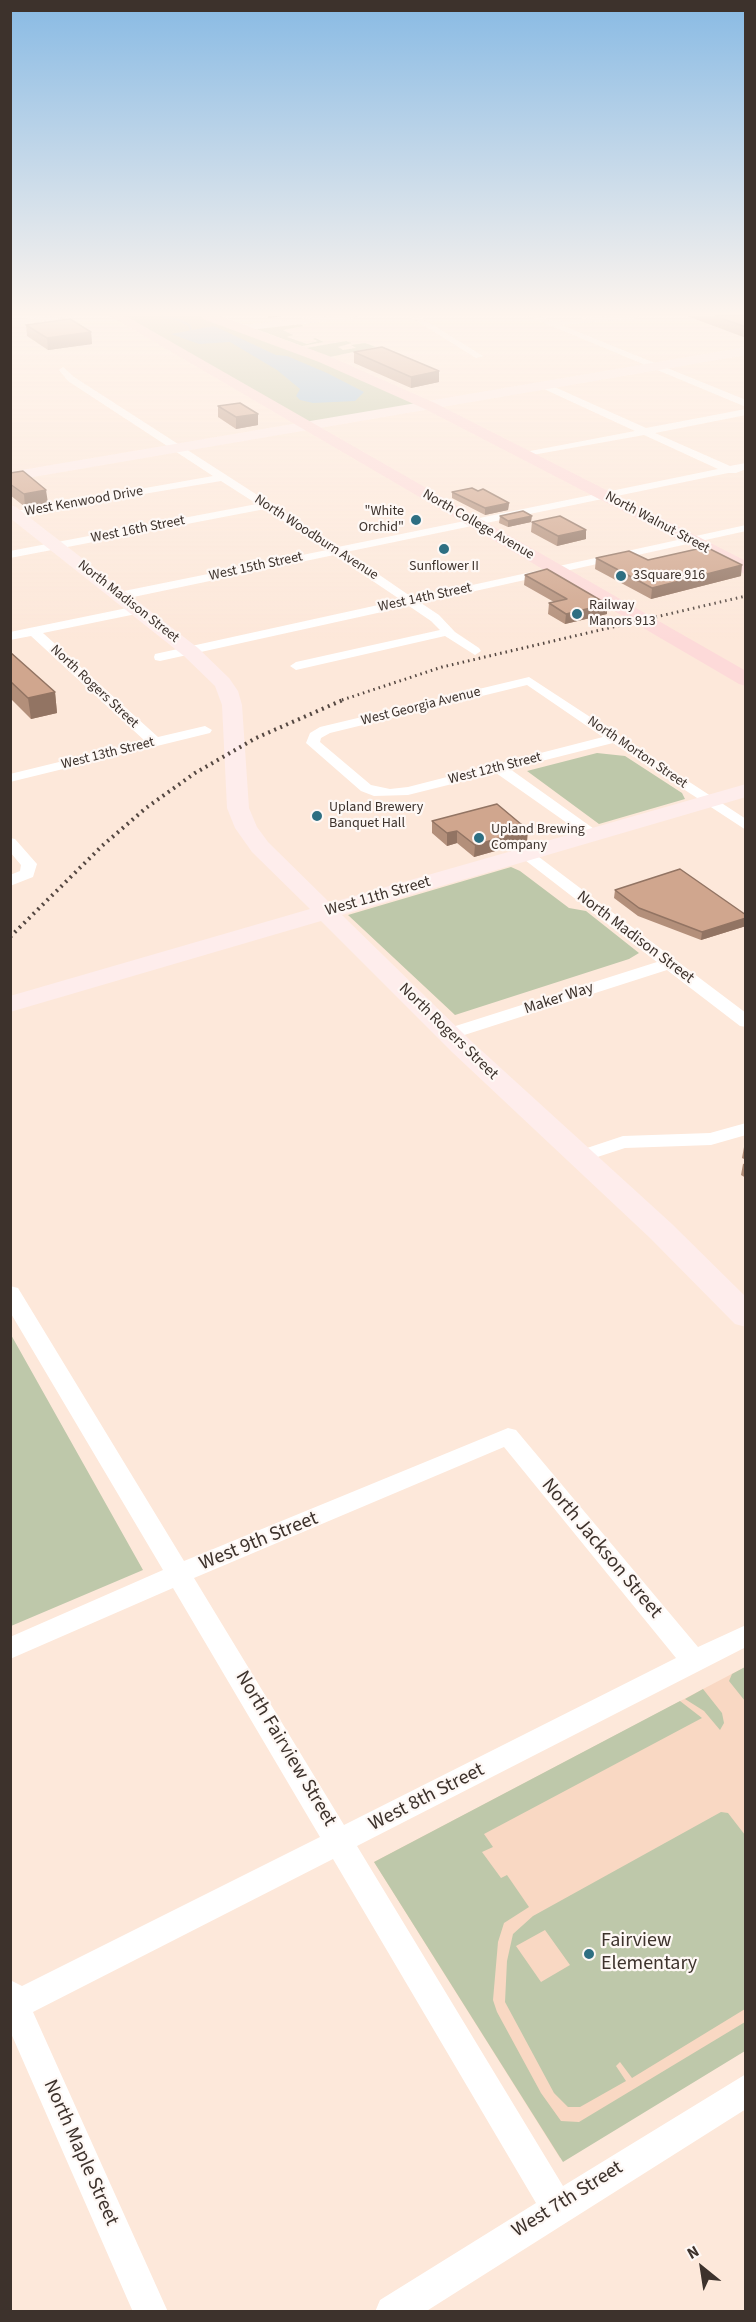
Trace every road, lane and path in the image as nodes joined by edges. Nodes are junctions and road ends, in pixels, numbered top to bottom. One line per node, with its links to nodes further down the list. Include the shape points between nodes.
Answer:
1 (142, 424): 9 (street, North Woodburn Avenue)
2 (303, 424): 7 (main road, North College Avenue)
3 (323, 424): 7 (street)
4 (466, 424): 10 (main road, North Walnut Street)
5 (630, 424): 8 (street)
6 (680, 424): 8 (street)
7 (308, 427): 9 (street); 19 (main road, North College Avenue)
8 (645, 431): 10 (street); 12 (street)
9 (179, 448): 13 (street); 14 (street, North Woodburn Avenue)
10 (525, 455): 16 (main road, North Walnut Street)
11 (746, 466): 12 (street, West 15th Street)
12 (729, 469): 15 (street); 16 (street, West 15th Street)
13 (10, 477)
14 (223, 477): 17 (street, North Woodburn Avenue); 18 (street, West Kenwood Drive)
15 (746, 477)
16 (604, 495): 19 (street, West 15th Street); 21 (main road, North Walnut Street)
17 (266, 506): 22 (street, West 16th Street); 23 (street, North Woodburn Avenue)
18 (13, 512): 22 (street, North Madison Street)
19 (474, 522): 23 (street, West 15th Street); 26 (main road, North College Avenue)
20 (746, 528): 21 (street, West 14th Street)
21 (690, 540): 25 (main road, North Walnut Street); 26 (street, West 14th Street)
22 (57, 546): 24 (street, West 16th Street); 27 (street, North Madison Street)
23 (335, 550): 27 (street, West 15th Street); 28 (street, North Woodburn Avenue)
24 (10, 555)
25 (746, 569)
26 (557, 570): 28 (street, West 14th Street); 37 (main road, North College Avenue)
27 (119, 596): 29 (street, North Madison Street)
28 (411, 602): 31 (street, North Woodburn Avenue); 34 (street, West 14th Street)
29 (137, 610): 30 (street); 34 (street, North Madison Street)
30 (33, 631): 32 (street); 42 (street, North Rogers Street)
31 (448, 632): 33 (street, North Woodburn Avenue); 36 (street)
32 (10, 636)
33 (475, 651)
34 (191, 652): 35 (street, West 14th Street); 39 (street, North Madison Street, via 222,682)
35 (160, 657)
36 (296, 666)
37 (746, 680)
38 (529, 681): 41 (street, North Morton Street); 46 (street, West Georgia Avenue, via 325,730 314,737 316,748)
39 (232, 705): 53 (street, North Rogers Street, via 235,782 238,808 246,828)
40 (205, 730): 42 (street, West 13th Street)
41 (615, 738): 43 (street, West 12th Street); 47 (street, North Morton Street)
42 (154, 742): 44 (street, West 13th Street)
43 (499, 768): 46 (street, West 12th Street, via 408,791); 49 (street)
44 (10, 778)
45 (746, 790): 47 (street, West 11th Street)
46 (374, 792)
47 (708, 801): 48 (street, North Morton Street); 49 (street, West 11th Street)
48 (746, 826)
49 (592, 834): 51 (street, West 11th Street)
50 (10, 842): 52 (street, via 29,864 27,874)
51 (526, 854): 53 (street, West 11th Street); 54 (street, North Madison Street)
52 (10, 881)
53 (326, 912): 55 (street, West 11th Street); 57 (street, North Rogers Street)
54 (668, 964): 56 (street, North Madison Street); 57 (street, Maker Way)
55 (10, 1004)
56 (746, 1022)
57 (450, 1034): 59 (street, North Rogers Street)
58 (746, 1129): 59 (street, via 711,1139 622,1142)
59 (579, 1157): 61 (street, North Rogers Street)
60 (12, 1298): 63 (street, North Fairview Street)
61 (746, 1316)
62 (508, 1436): 63 (street, West 9th Street); 66 (street, North Jackson Street)
63 (179, 1574): 65 (street, West 9th Street); 67 (street, North Fairview Street)
64 (746, 1635): 66 (street, West 8th Street)
65 (10, 1649)
66 (695, 1662): 67 (street, West 8th Street)
67 (340, 1842): 68 (street, West 8th Street); 70 (street, North Fairview Street)
68 (12, 2003): 71 (street, North Maple Street)
69 (746, 2090): 70 (street, West 7th Street)
70 (557, 2206): 72 (street, West 7th Street)
71 (150, 2312)
72 (392, 2312)

